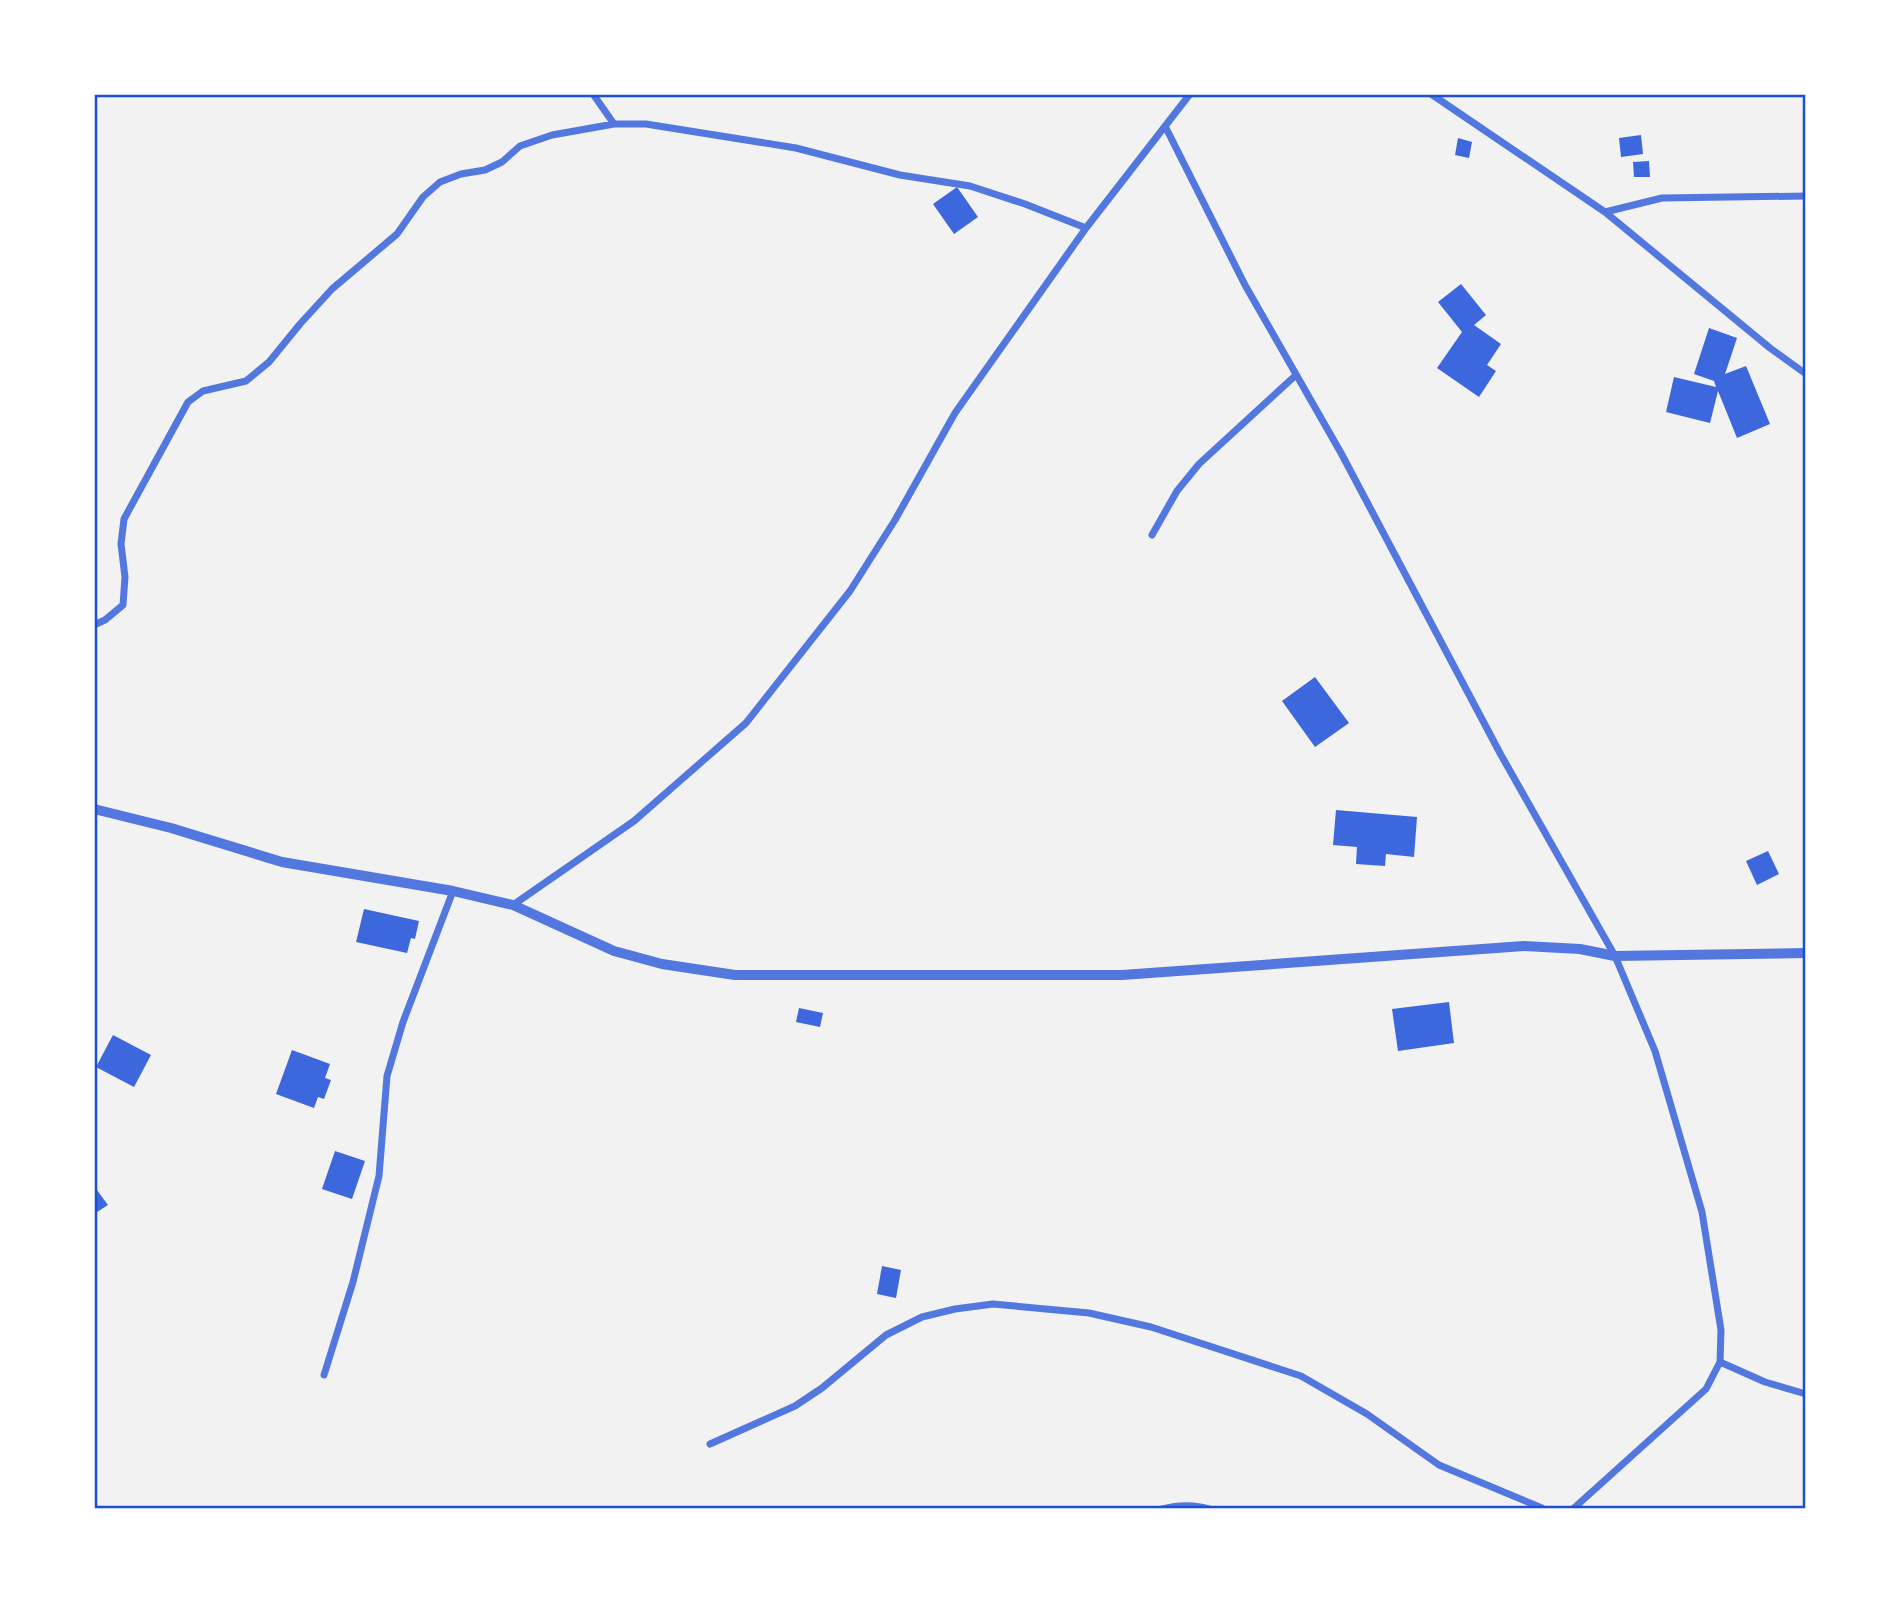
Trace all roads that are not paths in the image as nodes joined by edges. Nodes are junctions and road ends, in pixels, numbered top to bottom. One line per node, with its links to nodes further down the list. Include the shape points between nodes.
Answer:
1 (593, 94): 4 (street)
2 (1189, 94): 5 (street)
3 (1431, 94): 7 (street)
4 (614, 124): 8 (street, via 646,124 796,148 900,175 970,186); 12 (street, via 552,135 520,146 485,170 440,182 423,197 397,234 332,289 268,362 246,381 203,391 188,402 124,519 122,605)
5 (1165, 126): 8 (street); 10 (street)
6 (1805, 196): 7 (street, via 1662,198)
7 (1605, 212): 9 (street)
8 (1086, 229): 15 (street, via 955,413 850,590 746,723 634,821)
9 (1805, 374)
10 (1296, 375): 11 (street, via 1199,464); 17 (street)
11 (1152, 535)
12 (94, 625)
13 (94, 809): 14 (street, via 282,862)
14 (453, 891): 15 (street); 19 (street, via 387,1076 379,1175 354,1282)
15 (513, 905): 17 (street, via 614,951 735,975 1122,975 1524,946)
16 (1805, 953): 17 (street)
17 (1615, 956): 18 (street, via 1655,1051 1702,1212 1721,1330)
18 (1720, 1362): 20 (street); 25 (street, via 1706,1390)
19 (324, 1375)
20 (1805, 1394)
21 (710, 1444): 24 (street, via 795,1406 886,1335 922,1317 993,1304 1089,1313 1151,1327 1301,1376 1367,1414 1439,1465)
22 (1161, 1508): 23 (lane)
23 (1210, 1508)
24 (1542, 1508)
25 (1574, 1508)

